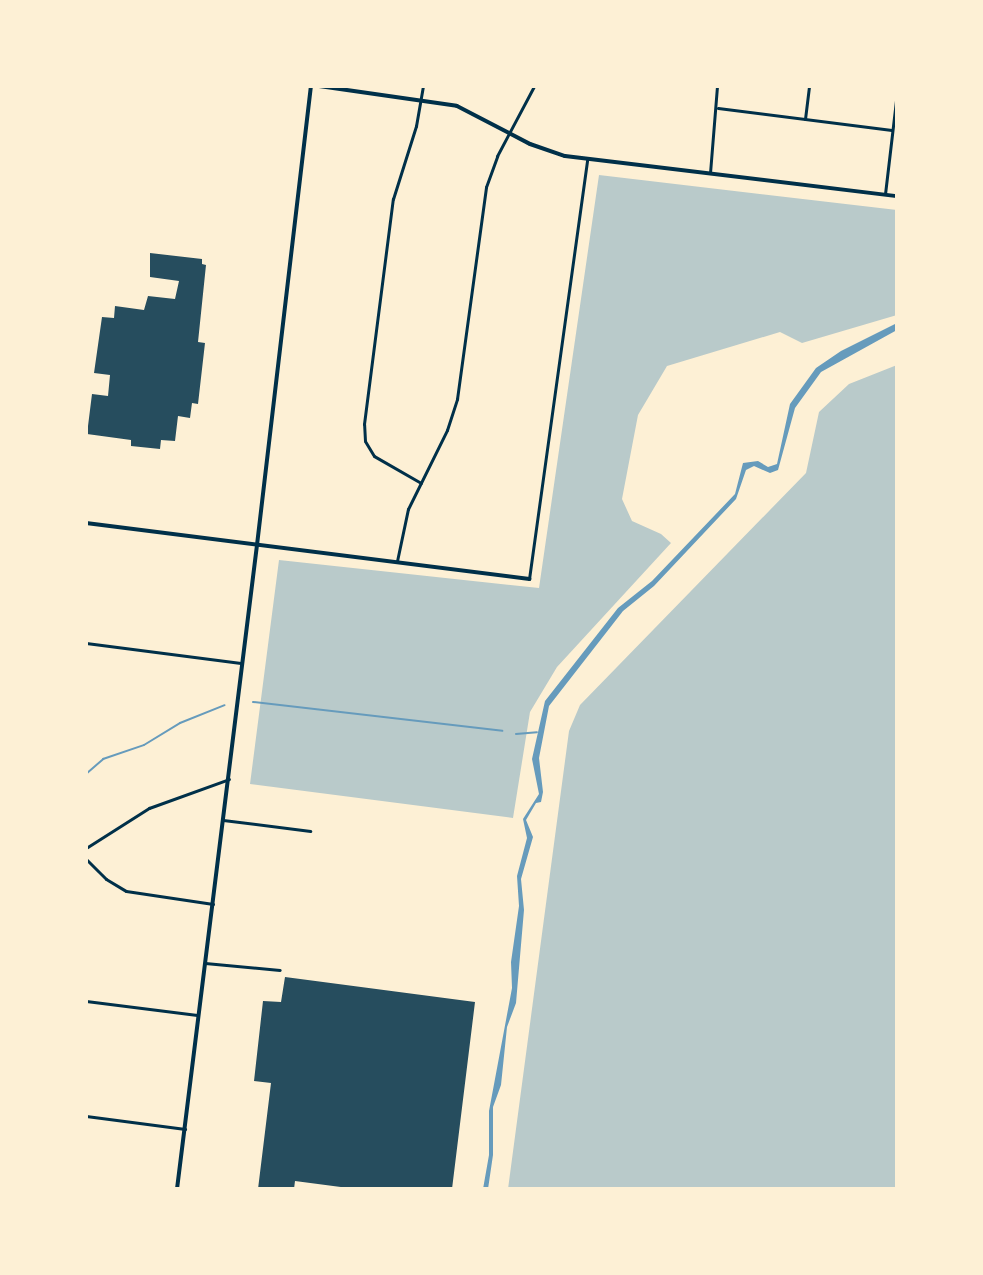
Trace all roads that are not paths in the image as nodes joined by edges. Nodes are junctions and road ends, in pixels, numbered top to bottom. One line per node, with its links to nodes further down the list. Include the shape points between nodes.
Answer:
1 (311, 86): 19 (main road)
2 (319, 86): 8 (main road)
3 (423, 86): 8 (street)
4 (534, 86): 12 (street)
5 (717, 86): 9 (street)
6 (809, 86): 10 (street)
7 (897, 92): 11 (street)
8 (421, 99): 12 (main road, via 467,110); 17 (street, via 393,196 364,424 365,441 374,456)
9 (718, 108): 10 (street); 14 (street)
10 (805, 119): 11 (street)
11 (892, 130): 15 (street)
12 (510, 133): 13 (main road, via 542,149); 17 (street, via 486,187 455,409)
13 (587, 159): 14 (main road); 21 (street)
14 (710, 173): 15 (main road)
15 (885, 194): 16 (main road)
16 (897, 196)
17 (421, 483): 20 (street, via 406,516)
18 (86, 523): 19 (main road)
19 (257, 545): 20 (main road); 23 (main road)
20 (397, 563): 21 (main road)
21 (529, 579)
22 (86, 643): 23 (street)
23 (243, 663): 24 (main road)
24 (229, 779): 25 (main road); 27 (street, via 149,808)
25 (223, 820): 26 (street); 29 (main road)
26 (310, 831)
27 (86, 848)
28 (86, 859): 29 (street, via 111,883 132,893)
29 (213, 904): 30 (main road)
30 (205, 963): 31 (street); 33 (main road)
31 (280, 970)
32 (86, 1001): 33 (street)
33 (199, 1015): 35 (main road)
34 (86, 1116): 35 (street)
35 (185, 1129): 36 (main road)
36 (177, 1189)

